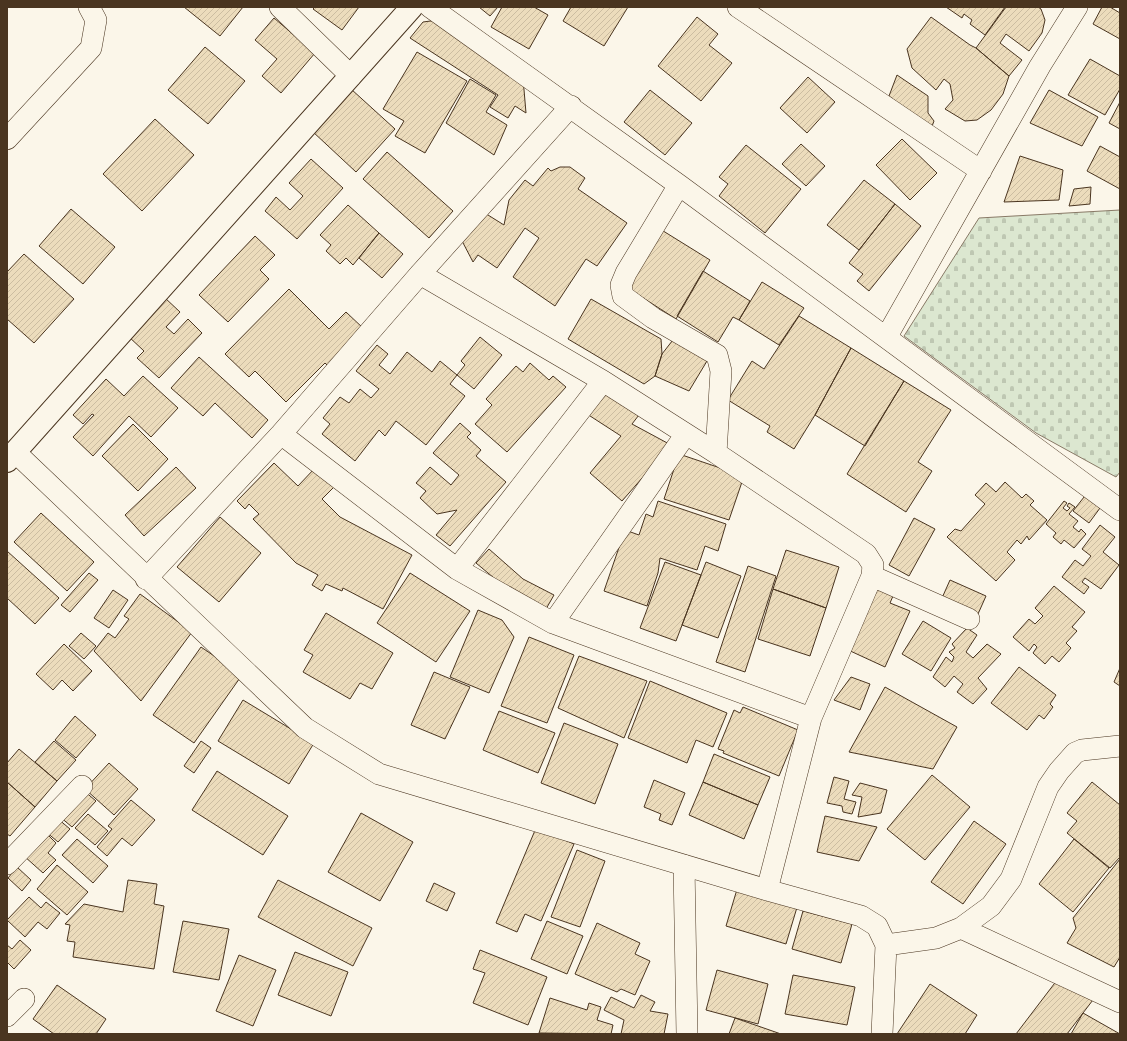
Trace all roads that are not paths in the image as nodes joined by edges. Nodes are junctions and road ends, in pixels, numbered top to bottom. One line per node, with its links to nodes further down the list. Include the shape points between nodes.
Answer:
1 (89, 7): 9 (street, via 96,20 91,48)
2 (280, 7): 7 (street)
3 (412, 7): 7 (street)
4 (430, 7): 8 (street)
5 (738, 7): 10 (street)
6 (1072, 9): 10 (street)
7 (351, 76): 18 (street)
8 (571, 106): 11 (street); 12 (street)
9 (7, 139)
10 (981, 171): 13 (street)
11 (679, 185): 13 (street); 17 (street, via 621,285 623,296 653,318 717,355 721,370)
12 (420, 274): 14 (street); 15 (street)
13 (887, 336): 19 (street)
14 (602, 381): 16 (street); 20 (street)
15 (282, 434): 20 (street); 22 (street)
16 (686, 434): 17 (street); 24 (street)
17 (716, 453): 21 (street, via 866,554 873,565)
18 (11, 457): 22 (street)
19 (1120, 510)
20 (457, 569): 24 (street)
21 (872, 576): 23 (street); 25 (street)
22 (146, 579): 29 (street, via 305,728 379,774)
23 (969, 619)
24 (553, 623): 25 (street)
25 (811, 718): 30 (street)
26 (1120, 746): 31 (street, via 1075,753 1048,787 1010,879 991,906)
27 (82, 786): 28 (street)
28 (7, 864)
29 (684, 865): 30 (street); 36 (street)
30 (767, 890): 32 (street, via 861,916 877,926)
31 (961, 928): 32 (street, via 936,938); 34 (street)
32 (886, 945): 37 (street)
33 (24, 999): 35 (street)
34 (1120, 1002)
35 (7, 1016)
36 (687, 1034)
37 (882, 1034)

